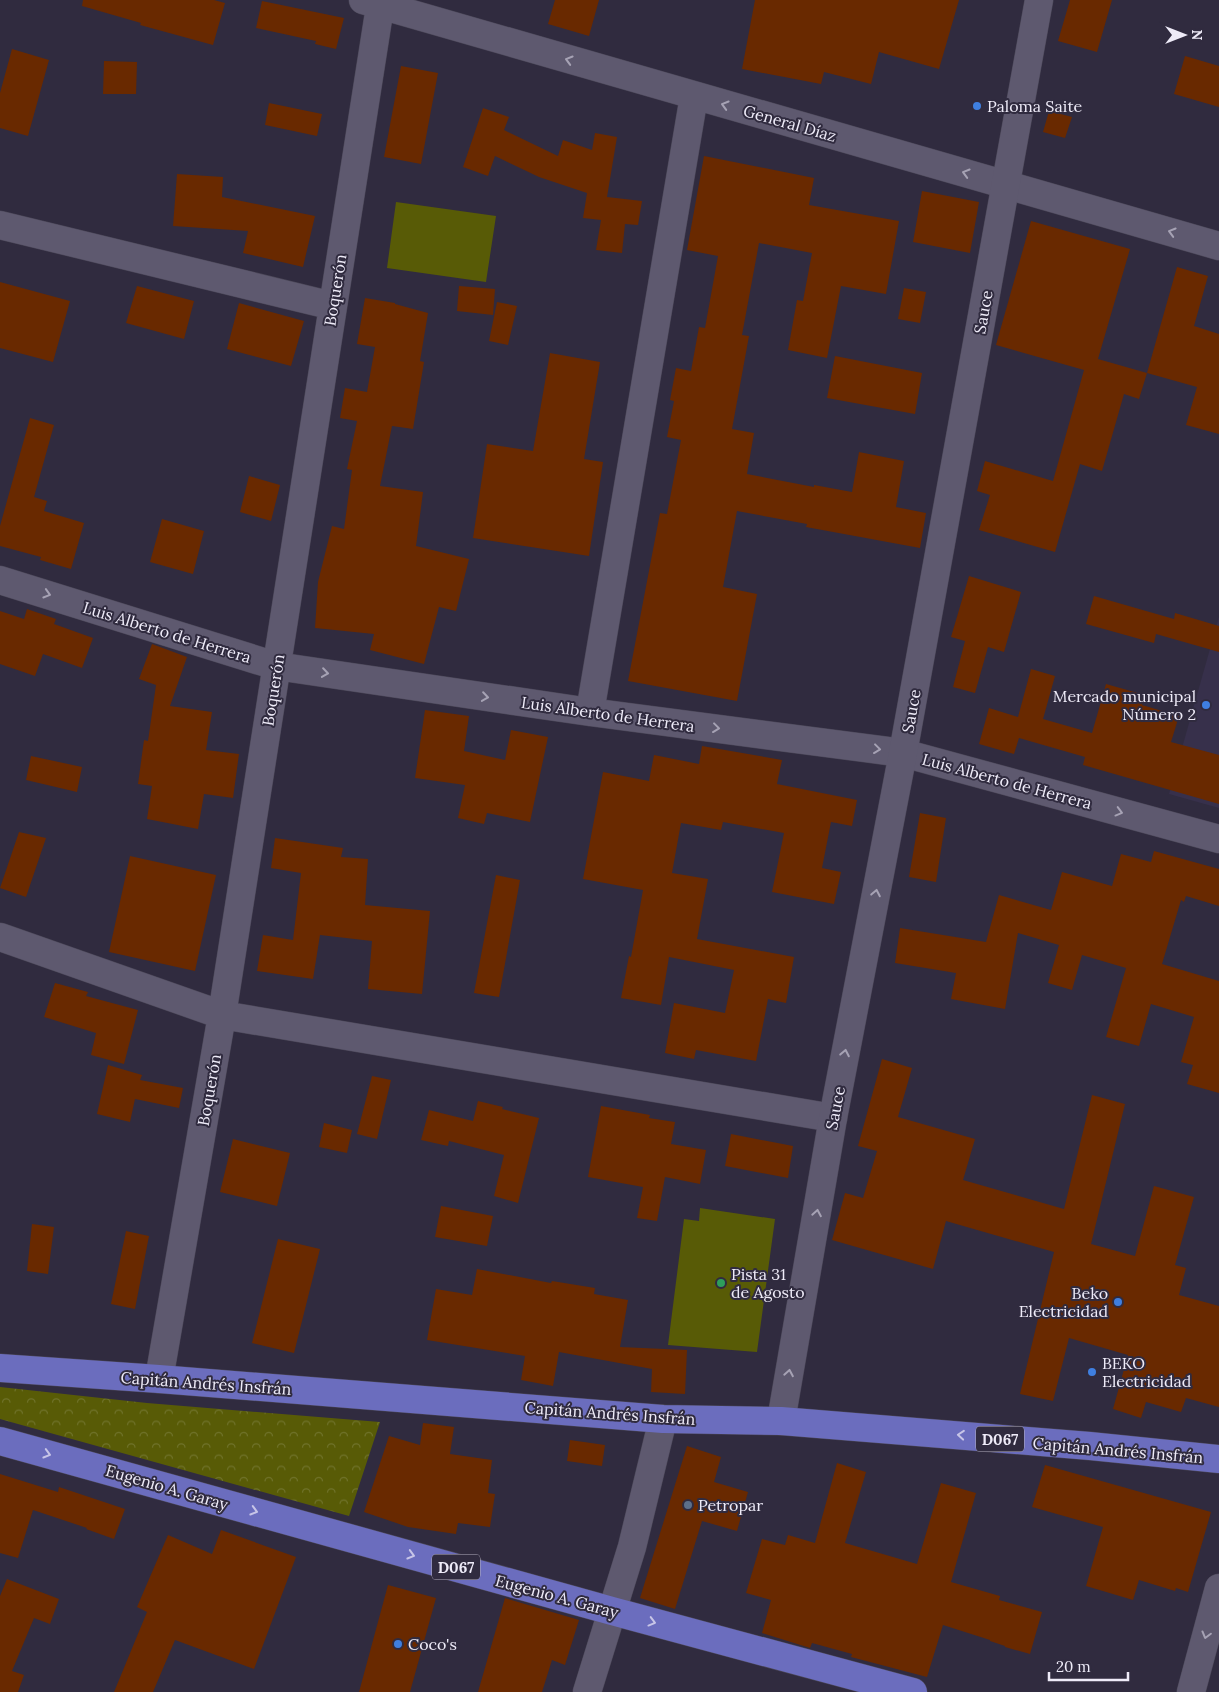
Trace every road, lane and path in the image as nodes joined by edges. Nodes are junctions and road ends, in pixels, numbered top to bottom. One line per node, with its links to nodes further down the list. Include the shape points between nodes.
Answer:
1 (1039, 0): 4 (street, Sauce)
2 (374, 2): 3 (street, General Díaz, one-way to 2); 7 (street, Boquerón)
3 (694, 96): 4 (street, General Díaz, one-way to 3); 10 (street)
4 (1006, 184): 6 (street, General Díaz, one-way to 4); 11 (street, Sauce)
5 (0, 225): 7 (street)
6 (1219, 246)
7 (333, 306): 9 (street, Boquerón)
8 (0, 580): 9 (street, Luis Alberto de Herrera, one-way to 9)
9 (276, 666): 10 (street, Luis Alberto de Herrera, one-way to 10); 14 (street, Boquerón)
10 (590, 712): 11 (street, Luis Alberto de Herrera, one-way to 11)
11 (903, 753): 12 (street, Luis Alberto de Herrera, one-way to 12); 15 (street, Sauce, one-way to 11)
12 (1219, 839)
13 (0, 937): 14 (street)
14 (222, 1015): 15 (street); 17 (street, Boquerón)
15 (833, 1118): 19 (street, Sauce, one-way to 15)
16 (0, 1368): 17 (main road, Capitán Andrés Insfrán / D067)
17 (159, 1379): 18 (main road, Capitán Andrés Insfrán / D067)
18 (663, 1419): 19 (main road, Capitán Andrés Insfrán / D067); 23 (street, via 632,1547)
19 (781, 1421): 21 (main road, Capitán Andrés Insfrán / D067, one-way to 19)
20 (0, 1441): 23 (main road, Eugenio A. Garay / D067, one-way to 23)
21 (1219, 1459)
22 (1219, 1588): 26 (street, one-way to 26)
23 (612, 1611): 24 (street); 25 (main road, Eugenio A. Garay / D067, one-way to 25)
24 (587, 1692)
25 (913, 1692)
26 (1191, 1692)

